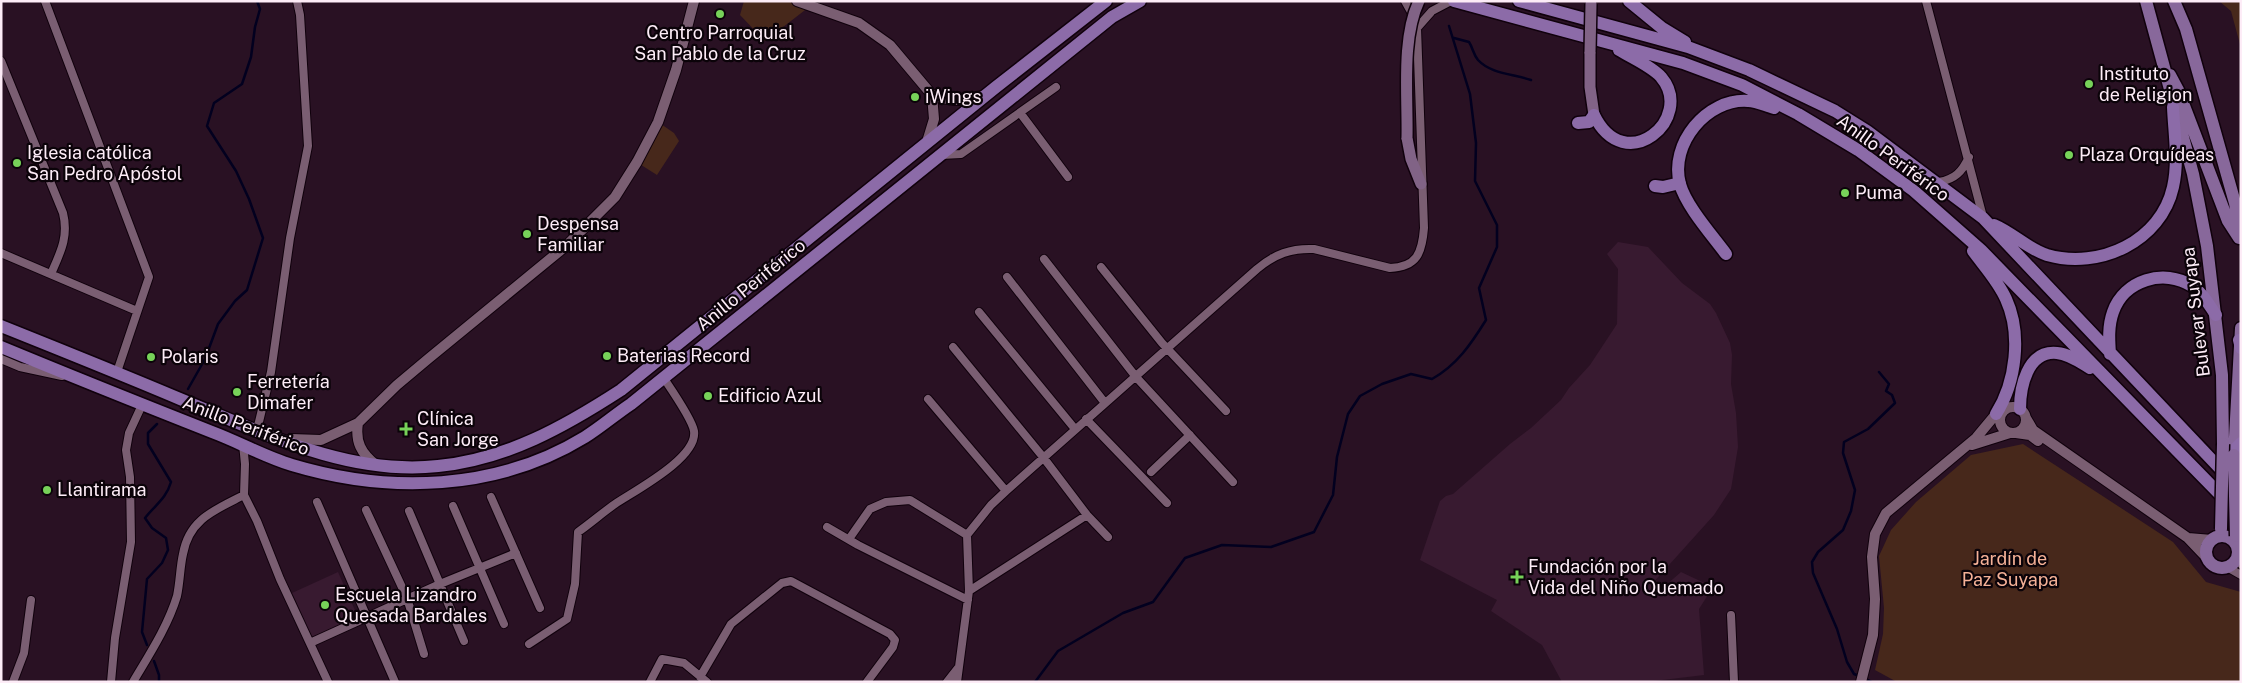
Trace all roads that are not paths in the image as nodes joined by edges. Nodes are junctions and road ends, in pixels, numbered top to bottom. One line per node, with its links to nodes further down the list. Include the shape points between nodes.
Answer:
1 (45, 1): 46 (street, via 149,277)
2 (297, 1): 70 (street, via 308,146 290,238 271,372)
3 (694, 1): 68 (street, via 658,122 615,197 567,245 402,380)
4 (797, 1): 23 (street, via 843,16 873,31 890,45)
5 (1106, 1): 21 (highway, Anillo Periférico)
6 (1140, 1): 30 (highway, Anillo Periférico, via 1112,16)
7 (1405, 1): 16 (street)
8 (1419, 1): 35 (main road, bridge, via 1411,23 1408,50 1407,138)
9 (1452, 1): 16 (street, via 1432,11); 17 (highway, Anillo Periférico)
10 (1630, 1): 18 (highway, via 1662,28)
11 (1926, 1): 31 (street)
12 (2146, 1): 20 (main road, Bulevar Suyapa)
13 (2174, 1): 39 (main road, via 2186,29)
14 (1520, 2): 18 (highway, Anillo Periférico)
15 (1591, 3): 27 (main road, bridge, via 1590,87)
16 (1417, 28): 35 (street)
17 (1606, 42): 26 (highway, Anillo Periférico, via 1682,63 1742,85); 27 (highway, via 1660,76 1669,93 1669,115 1652,136 1629,143 1607,135)
18 (1700, 52): 33 (highway, Anillo Periférico, via 1749,70 1835,111)
19 (1, 61): 44 (street, via 64,213 66,240)
20 (2162, 62): 24 (main road, Bulevar Suyapa); 39 (main road, via 2178,90 2228,221)
21 (996, 87): 23 (street, via 978,97 958,101); 29 (highway, Anillo Periférico)
22 (1056, 87): 25 (street)
23 (932, 95): 29 (street, via 934,119)
24 (2173, 106): 37 (highway, via 2177,156 2168,204 2155,226 2120,250 2096,258 2070,259 2046,255); 48 (main road, Bulevar Suyapa, via 2200,208)
25 (1021, 114): 30 (street, via 961,154); 32 (street)
26 (1798, 114): 34 (highway, via 1748,101 1714,109 1703,117 1682,144 1678,163); 38 (highway, Anillo Periférico, via 1858,150 1914,190)
27 (1594, 115): 28 (highway, via 1590,122)
28 (1578, 124)
29 (927, 142): 79 (highway, Anillo Periférico, via 621,390 565,426 505,451 473,460 438,466)
30 (940, 155): 60 (highway, Anillo Periférico)
31 (1969, 157): 33 (street, via 1961,172); 37 (street)
32 (1068, 177)
33 (1939, 182): 37 (highway, Anillo Periférico)
34 (1680, 183): 36 (highway); 41 (highway, via 1686,198)
35 (1421, 184): 53 (street, via 1423,242 1416,259 1409,264 1390,268 1302,248 1278,254)
36 (1655, 186)
37 (1986, 220): 54 (highway, Anillo Periférico)
38 (1953, 225): 58 (highway, Anillo Periférico); 66 (highway, via 2006,297 2013,322 2012,373)
39 (2241, 239)
40 (1, 253): 44 (street)
41 (1726, 254)
42 (1044, 259): 57 (street)
43 (1101, 268): 53 (street)
44 (51, 274): 46 (street)
45 (1006, 278): 62 (street)
46 (137, 311): 56 (street)
47 (979, 312): 69 (street)
48 (2216, 315): 54 (highway, via 2193,286 2180,279 2156,276 2130,289 2113,310); 77 (main road, Bulevar Suyapa)
49 (1, 326): 56 (highway, Anillo Periférico)
50 (2240, 339): 77 (main road, Bulevar Suyapa)
51 (1, 347): 59 (highway, Anillo Periférico)
52 (953, 348): 78 (street)
53 (1167, 349): 57 (street); 64 (street)
54 (2110, 354): 83 (highway, Anillo Periférico)
55 (1, 359): 59 (street, via 47,374)
56 (117, 372): 70 (highway, Anillo Periférico)
57 (1136, 377): 62 (street); 72 (street)
58 (2106, 377): 65 (highway, via 2072,357 2048,354 2028,370 2021,388); 93 (highway, Anillo Periférico)
59 (75, 378): 63 (highway, Anillo Periférico)
60 (663, 378): 75 (highway, Anillo Periférico, via 584,437 545,457 503,472 443,483 400,484 342,478 291,465); 116 (street, via 694,430 694,441 678,460 643,488 578,532 575,584 567,619)
61 (928, 398): 82 (street)
62 (1105, 404): 67 (street)
63 (142, 405): 75 (highway, Anillo Periférico); 121 (street, via 128,432 131,542)
64 (1226, 411)
65 (2023, 414): 66 (street, via 2011,408); 71 (street, via 2024,427); 87 (street, via 2033,430)
66 (1997, 416): 71 (street, via 2001,417 2002,427); 73 (street, via 1990,430); 76 (street)
67 (1086, 419): 69 (street); 88 (street)
68 (358, 423): 74 (street, via 321,440); 79 (street, via 361,450)
69 (1075, 429): 78 (street)
70 (257, 430): 74 (highway, Anillo Periférico)
71 (2013, 433): 73 (street); 87 (street, via 2030,435 2129,502)
72 (1190, 436): 80 (street); 81 (street)
73 (1997, 436): 76 (street)
74 (275, 438): 79 (highway, Anillo Periférico)
75 (243, 444): 84 (street)
76 (1965, 448): 130 (street, via 1886,513 1875,534 1872,557 1873,636)
77 (2233, 448): 96 (main road, Bulevar Suyapa, bridge); 100 (main road, Bulevar Suyapa, bridge)
78 (1043, 457): 82 (street); 92 (street)
79 (377, 466)
80 (1150, 472)
81 (1233, 482)
82 (1006, 491): 95 (street)
83 (2241, 491)
84 (244, 496): 115 (street, via 258,521 280,579); 122 (street, via 200,519 189,534 174,603)
85 (491, 497): 101 (street)
86 (317, 502): 112 (street)
87 (2138, 502): 98 (street)
88 (1166, 503)
89 (453, 506): 103 (street)
90 (366, 510): 108 (street)
91 (409, 511): 106 (street)
92 (1087, 515): 97 (street); 107 (street)
93 (2241, 515)
94 (827, 528): 99 (street)
95 (967, 535): 99 (street, via 910,500 886,502 870,508); 107 (street)
96 (2218, 535): 98 (street); 100 (main road, via 2230,539); 102 (main road, via 2206,548)
97 (1108, 537)
98 (2188, 538): 102 (street)
99 (849, 539): 107 (street)
100 (2237, 551): 104 (main road)
101 (516, 553): 103 (street); 110 (street)
102 (2207, 558): 104 (main road, via 2213,566)
103 (479, 567): 106 (street); 113 (street)
104 (2227, 567): 105 (street)
105 (2241, 576)
106 (440, 584): 108 (street); 114 (street)
107 (968, 596): 118 (street)
108 (407, 598): 112 (street); 117 (street)
109 (31, 600): 120 (street, via 24,653)
110 (540, 608)
111 (1732, 615): 129 (street)
112 (366, 617): 115 (street); 124 (street)
113 (504, 624)
114 (464, 641)
115 (310, 643): 123 (street)
116 (529, 644)
117 (424, 654)
118 (958, 668): 127 (street); 128 (street)
119 (703, 679): 125 (street, via 684,663 662,659); 126 (street, via 731,624 782,583 790,581 890,634 895,640)
120 (13, 682)
121 (111, 682)
122 (133, 682)
123 (328, 682)
124 (394, 682)
125 (650, 682)
126 (867, 682)
127 (947, 682)
128 (958, 682)
129 (1734, 682)
130 (1861, 682)

